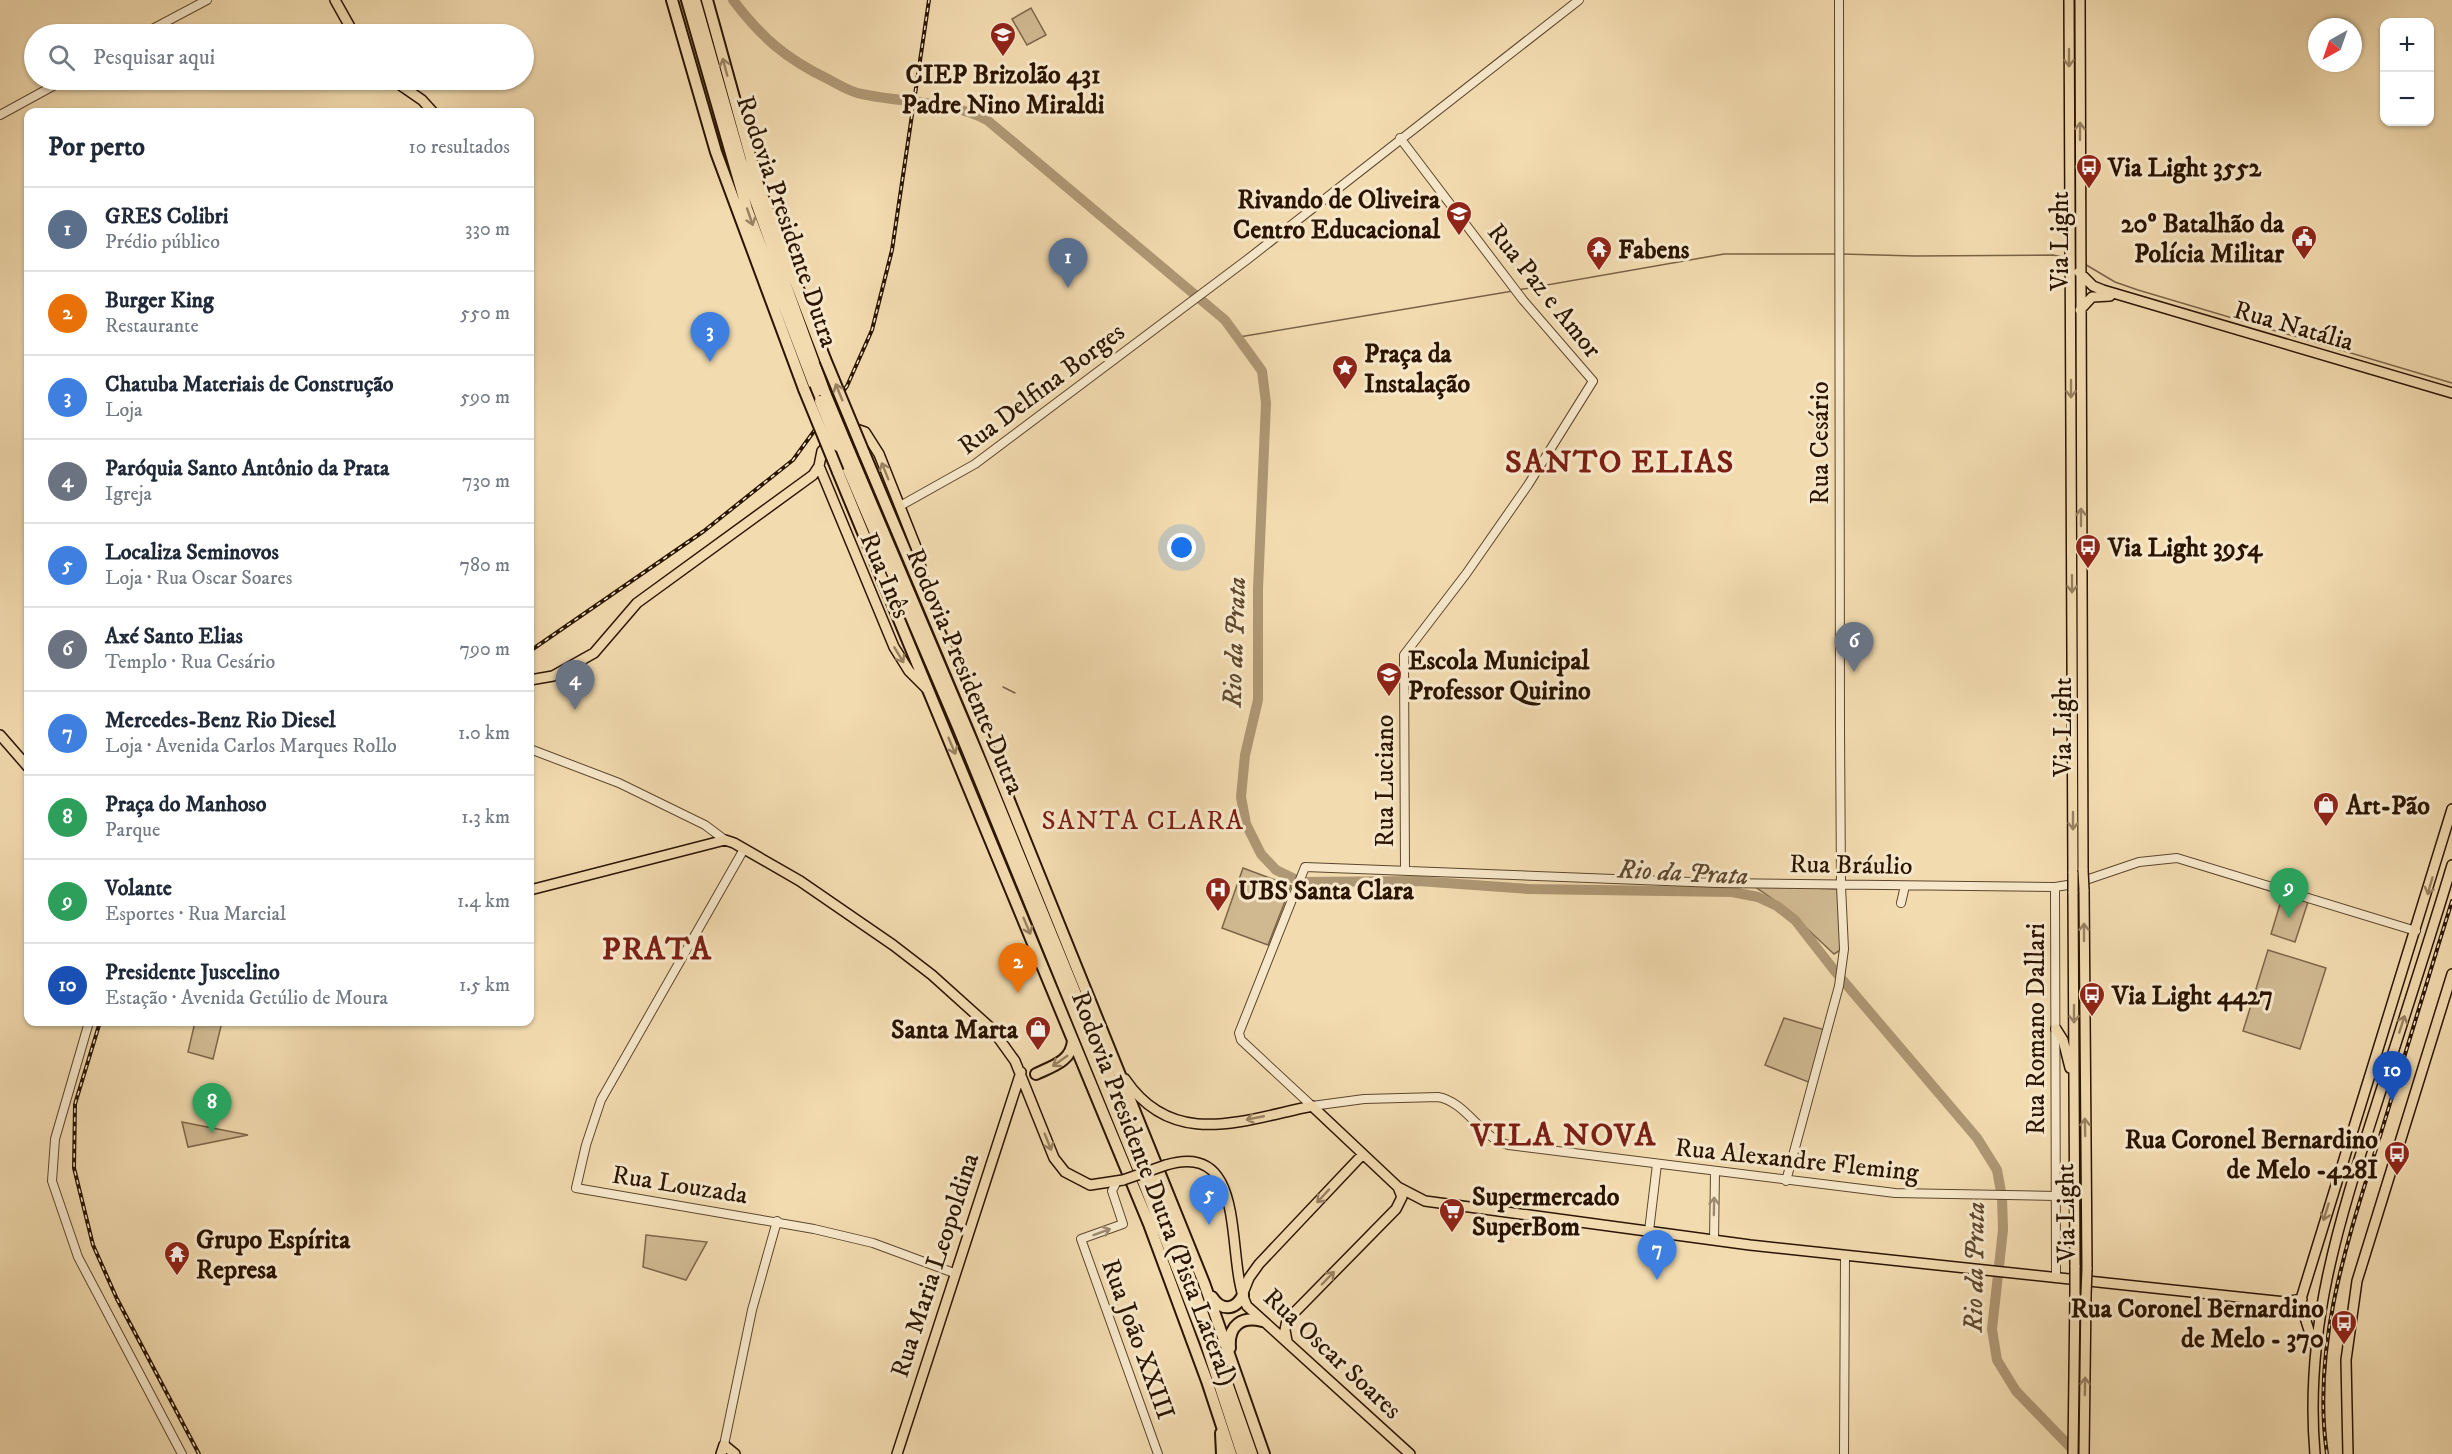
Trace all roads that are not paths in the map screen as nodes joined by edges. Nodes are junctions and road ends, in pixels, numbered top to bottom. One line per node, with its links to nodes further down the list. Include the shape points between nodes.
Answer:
1 (207, 0): 11 (street)
2 (335, 0): 12 (main road)
3 (672, 0): 30 (highway, Rodovia Presidente Dutra (Pista Lateral), bridge, via 716,152 804,389)
4 (687, 0): 23 (highway, Rodovia Presidente Dutra, one-way to 23, via 747,209)
5 (696, 0): 23 (highway, Rodovia Presidente Dutra, via 739,154)
6 (707, 0): 27 (highway, Rodovia Presidente Dutra (Pista Lateral), one-way to 6, bridge, via 825,359 752,164)
7 (1579, 0): 17 (street, Rua Delfina Borges)
8 (1839, 0): 39 (street, Rua Cesário)
9 (2069, 0): 18 (main road, Via Light, one-way to 18)
10 (2080, 0): 18 (main road, Via Light, one-way to 10)
11 (163, 24)
12 (348, 24)
13 (45, 90): 16 (street)
14 (408, 90): 15 (main road)
15 (429, 108)
16 (0, 115)
17 (1400, 138): 26 (street, Rua Delfina Borges, via 965,471); 28 (street, Rua Paz e Amor, via 1520,296 1593,381 1528,485)
18 (2075, 250): 19 (main road, Via Light)
19 (2076, 270): 20 (main road, Rua Natália, via 2093,286); 21 (main road, Via Light); 54 (main road, Via Light, one-way to 54, bridge)
20 (2124, 296): 21 (main road, Rua Natália, via 2095,296); 22 (main road, Rua Natália)
21 (2080, 310): 86 (main road, Via Light, one-way to 21, bridge)
22 (2452, 393)
23 (822, 397): 24 (highway, Rodovia Presidente Dutra, bridge)
24 (841, 443): 93 (highway, Rodovia Presidente Dutra, via 1141,1176 1205,1341); 94 (highway, Rodovia Presidente Dutra, via 986,774 1179,1246)
25 (818, 476): 26 (main road, one-way to 25, via 879,454 862,429 851,430 828,444 821,454); 29 (main road, via 637,603 594,653 553,676); 30 (main road, Rua Inês, one-way to 30, via 894,647 909,671)
26 (900, 506): 27 (main road, via 919,557)
27 (927, 606): 50 (highway, Rodovia Presidente Dutra (Pista Lateral))
28 (1404, 655): 38 (street, Rua Luciano)
29 (534, 679)
30 (930, 692): 49 (highway, Rodovia Presidente Dutra (Pista Lateral), one-way to 49)
31 (0, 735): 33 (main road)
32 (534, 751): 35 (street, via 619,783 705,825)
33 (24, 762)
34 (2452, 809): 44 (main road, one-way to 44)
35 (725, 840): 36 (main road, Rua Oscar Soares); 42 (main road)
36 (744, 849): 47 (main road, Rua Oscar Soares, via 800,881 932,975); 66 (street, Rua Louzada, via 601,1100 576,1188)
37 (2452, 865): 76 (main road, one-way to 37, via 2332,1250)
38 (1405, 871): 39 (street, Rua Bráulio); 56 (street, Rua Bráulio, via 1303,871 1296,887 1239,1037)
39 (1841, 886): 40 (street, Rua Bráulio); 60 (street, Rua Cesário, via 1842,971)
40 (1905, 886): 41 (street, Rua Bráulio); 43 (street)
41 (2055, 886): 44 (street, Rua Bráulio, via 2074,884 2139,862 2177,858); 48 (street, Rua Romano Dallari)
42 (534, 889)
43 (1901, 903)
44 (2416, 931): 74 (main road, one-way to 74, via 2328,1204)
45 (2452, 974): 100 (main road, via 2357,1281 2346,1360)
46 (88, 1026): 87 (street, via 55,1139 52,1181 78,1257)
47 (992, 1029): 51 (main road, Rua Oscar Soares); 52 (main road, Rua Oscar Soares, via 1010,1044 1026,1070)
48 (2056, 1029): 54 (main road, via 2065,1044); 63 (street, Rua Romano Dallari)
49 (1073, 1040): 52 (highway, one-way to 52, via 1066,1058); 84 (highway, Rodovia Presidente Dutra (Pista Lateral), via 1179,1300)
50 (1112, 1060): 56 (main road, Rua Alexandre Fleming, one-way to 50, via 1210,1126 1192,1125 1171,1118 1144,1101); 72 (highway, Rodovia Presidente Dutra (Pista Lateral))
51 (1021, 1072): 53 (main road, Rua Oscar Soares); 55 (main road, Rua Maria Leopoldina)
52 (1036, 1074): 53 (main road)
53 (1027, 1087): 55 (main road); 61 (main road, Rua Oscar Soares, one-way to 61, via 1054,1158 1063,1170 1086,1185)
54 (2074, 1089): 98 (main road, Via Light, bridge)
55 (1017, 1090): 70 (main road, Rua Maria Leopoldina)
56 (1312, 1106): 57 (main road); 58 (street, Rua Alexandre Fleming, via 1364,1099 1441,1098 1502,1143)
57 (1363, 1154): 62 (main road); 73 (main road, one-way to 73, via 1259,1264)
58 (1657, 1164): 59 (street, Rua Alexandre Fleming); 67 (street)
59 (1715, 1172): 60 (street, Rua Alexandre Fleming); 68 (street, one-way to 59)
60 (1786, 1181): 63 (street, Rua Alexandre Fleming, via 1903,1194)
61 (1119, 1182): 73 (main road, Rua Oscar Soares, bridge, via 1166,1165 1193,1161 1212,1170 1224,1184); 90 (street, Rua João XXIII, one-way to 61, via 1081,1239 1123,1224 1113,1195)
62 (1398, 1187): 64 (main road); 65 (main road, via 1402,1197)
63 (2056, 1196): 71 (street, Rua Romano Dallari)
64 (1425, 1201): 65 (main road); 67 (main road)
65 (1396, 1209): 79 (main road, one-way to 65)
66 (777, 1221): 70 (street, Rua Louzada, via 873,1243); 85 (street, via 752,1310)
67 (1649, 1231): 68 (main road)
68 (1714, 1240): 69 (main road)
69 (1845, 1255): 71 (main road); 97 (street)
70 (954, 1273): 89 (main road, Rua Maria Leopoldina)
71 (2056, 1278): 75 (main road)
72 (1204, 1283): 73 (highway, via 1223,1307 1235,1305); 83 (highway, Rodovia Presidente Dutra (Pista Lateral))
73 (1242, 1295): 80 (main road, Rua Oscar Soares)
74 (2303, 1298): 75 (main road); 76 (main road, via 2314,1294); 77 (main road)
75 (2285, 1302): 77 (main road)
76 (2322, 1302): 78 (main road)
77 (2302, 1311): 78 (main road, via 2311,1316); 82 (main road)
78 (2320, 1312): 82 (main road)
79 (1287, 1320): 80 (main road); 81 (main road, via 1284,1333)
80 (1262, 1321): 81 (main road, Rua Oscar Soares); 83 (highway, via 1247,1319 1233,1328)
81 (1289, 1344): 96 (main road, Rua Oscar Soares)
82 (2314, 1348): 99 (main road)
83 (1231, 1357): 95 (highway, Rodovia Presidente Dutra (Pista Lateral))
84 (1222, 1424): 91 (highway); 92 (highway, Rodovia Presidente Dutra (Pista Lateral))
85 (722, 1449): 88 (main road)
86 (2084, 1449)
87 (182, 1454)
88 (735, 1454)
89 (897, 1454)
90 (1158, 1454)
91 (1222, 1454)
92 (1231, 1454)
93 (1242, 1454)
94 (1252, 1454)
95 (1264, 1454)
96 (1410, 1454)
97 (1844, 1454)
98 (2073, 1454)
99 (2315, 1454)
100 (2348, 1454)

